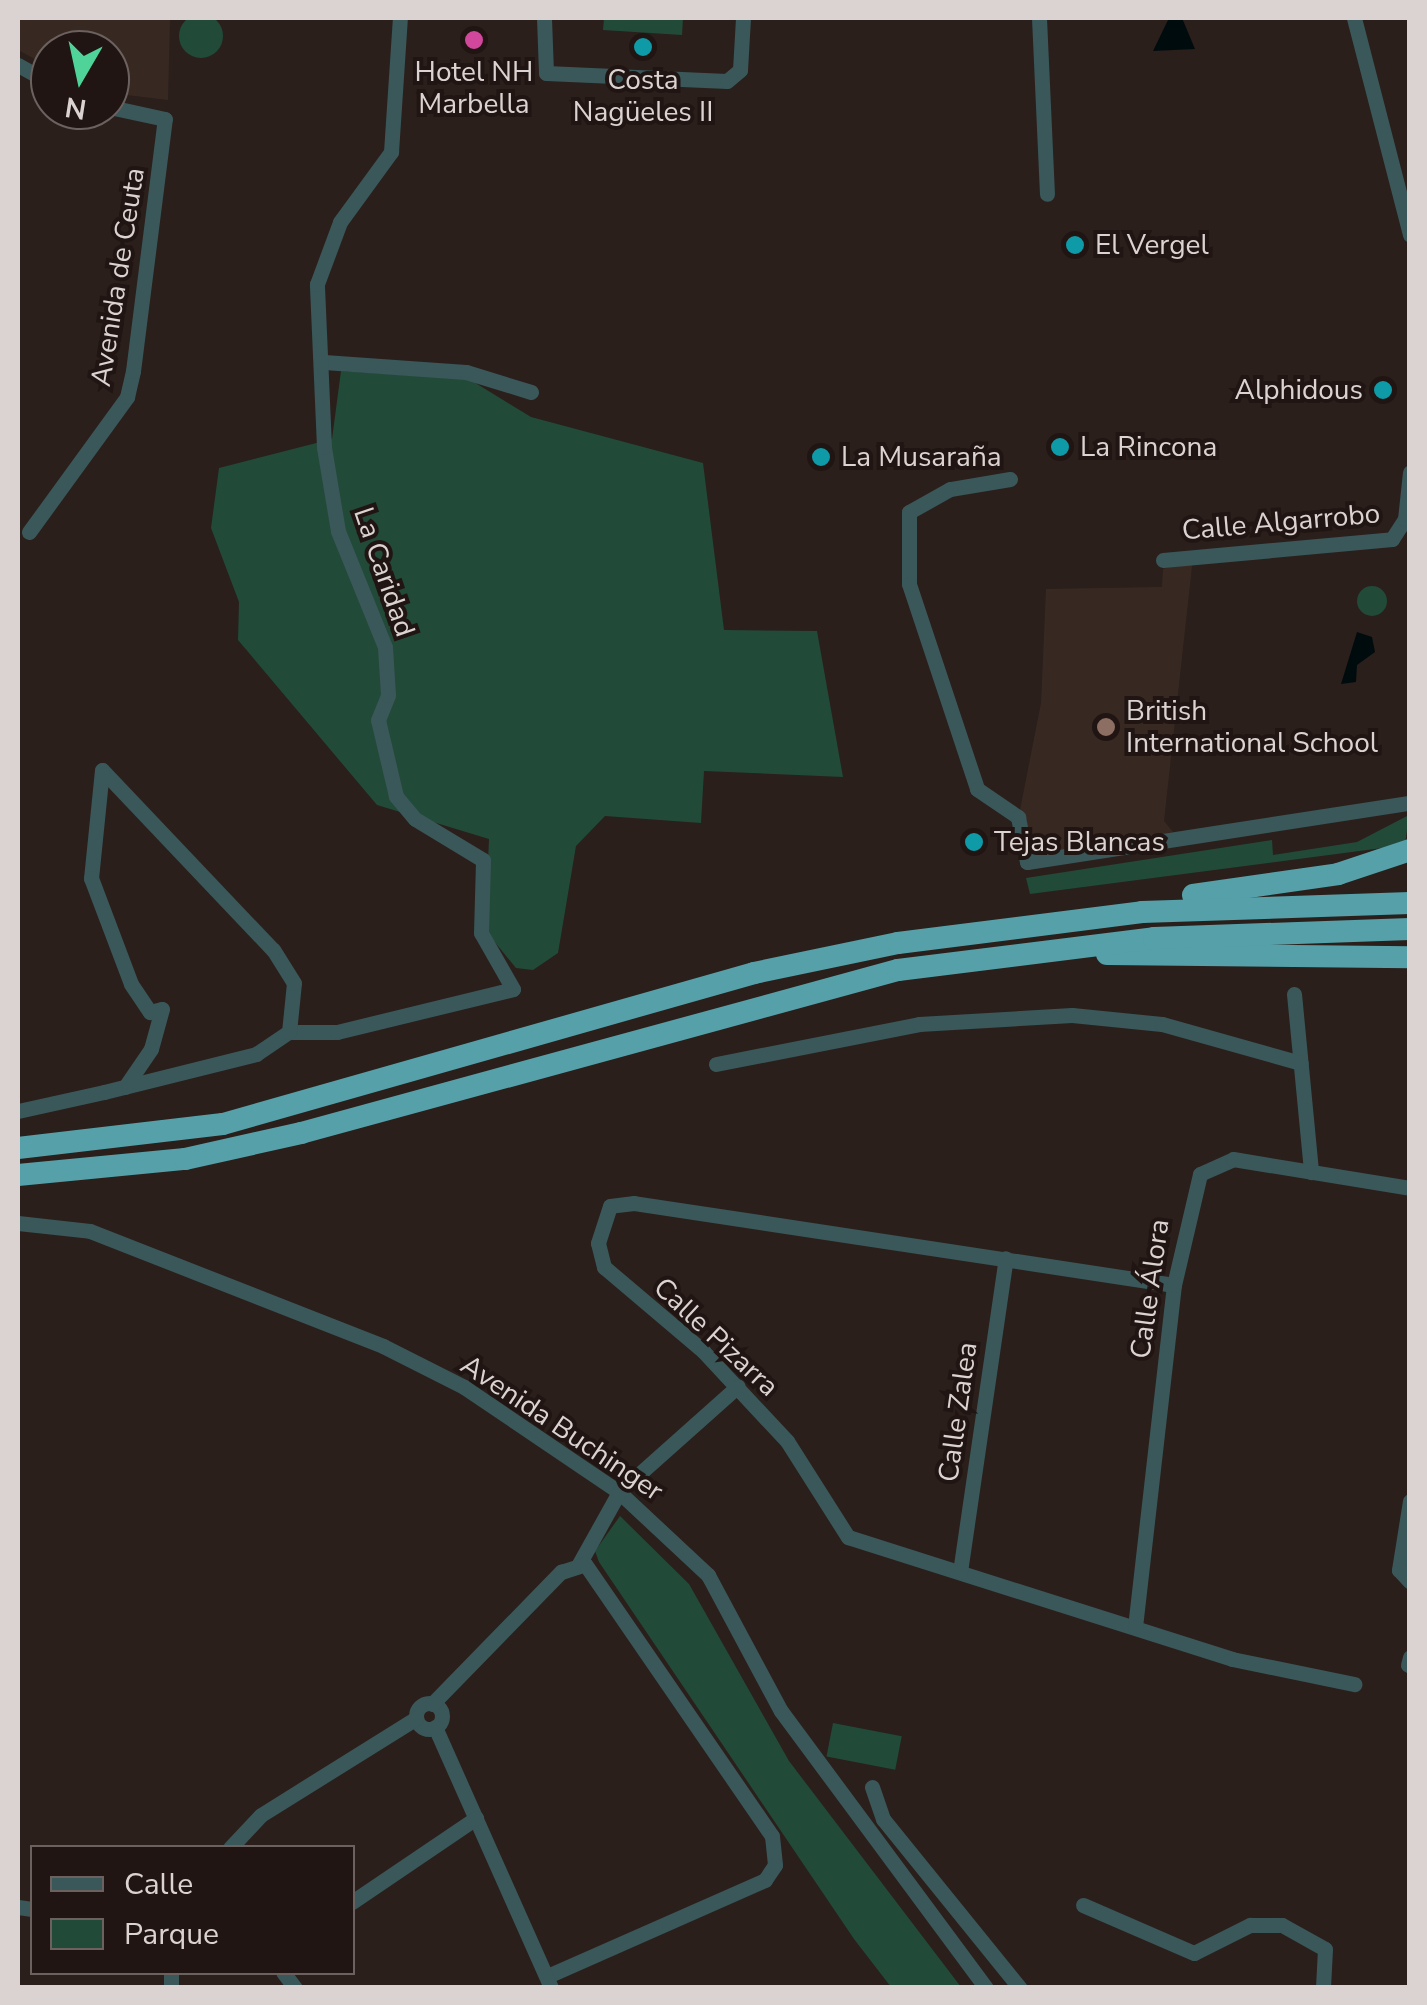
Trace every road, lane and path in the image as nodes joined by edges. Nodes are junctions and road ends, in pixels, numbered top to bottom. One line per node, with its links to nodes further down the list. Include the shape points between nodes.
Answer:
1 (400, 18): 9 (street, La Caridad, via 391,152 340,222 317,284)
2 (544, 18): 3 (street, via 546,73 727,81 740,70)
3 (743, 18)
4 (1039, 18): 7 (street)
5 (1354, 18): 8 (street)
6 (130, 109): 13 (street, Avenida de Ceuta, via 159,113 165,122 134,371 127,397)
7 (1047, 194)
8 (1410, 235)
9 (324, 362): 10 (street, via 466,372); 25 (street, La Caridad, via 324,447 338,531 386,646 388,694 378,720 396,796 415,820 483,860 481,933 514,989 337,1032)
10 (531, 392)
11 (1410, 472): 14 (street, Calle Algarrobo, via 1405,519 1392,539 1200,550)
12 (1010, 480): 16 (street, via 950,489 909,512 910,584 977,789 1018,817 1027,862)
13 (29, 532)
14 (1163, 560)
15 (124, 790): 17 (street); 17 (street, via 102,770); 25 (street, via 274,950 294,983)
16 (1410, 802)
17 (96, 804): 28 (street, via 91,878 131,984 150,1012 162,1010 152,1050)
18 (1410, 850): 20 (highway)
19 (1410, 903): 20 (highway)
20 (1142, 912): 30 (highway, via 862,950 223,1124)
21 (1410, 930): 22 (highway)
22 (1064, 946): 23 (highway, via 1111,955); 32 (highway, via 756,1002 225,1151)
23 (1410, 957)
24 (1294, 994): 26 (street)
25 (289, 1032): 28 (street, via 256,1054)
26 (1302, 1063): 27 (street, via 1162,1024 1072,1015 919,1024); 31 (street)
27 (716, 1064)
28 (125, 1086): 29 (street)
29 (18, 1112)
30 (18, 1148)
31 (1310, 1172): 33 (street, Calle Álora); 36 (street, Calle Álora, via 1233,1160 1200,1174)
32 (18, 1175)
33 (1410, 1188)
34 (18, 1223): 38 (street, Avenida Buchinger, via 90,1231 383,1346 464,1387)
35 (1006, 1258): 36 (street, Calle Pizarra); 37 (street, Calle Pizarra, via 720,1212 610,1206 598,1243 604,1267); 41 (street, Calle Zalea)
36 (1174, 1285): 43 (street, Calle Álora)
37 (738, 1386): 38 (street); 41 (street, Calle Pizarra, via 848,1536)
38 (620, 1492): 40 (street); 54 (street, Avenida Buchinger, via 708,1574 803,1744)
39 (1410, 1501): 42 (street, via 1399,1570)
40 (578, 1564): 45 (street); 53 (street, via 594,1573 774,1842 765,1880)
41 (960, 1572): 43 (street, Calle Pizarra)
42 (1410, 1582)
43 (1135, 1627): 44 (street, Calle Pizarra)
44 (1354, 1684)
45 (432, 1704): 46 (street); 47 (street, via 442,1714)
46 (416, 1718): 47 (street); 50 (street, via 260,1815)
47 (435, 1727): 49 (street)
48 (872, 1787): 55 (street, via 883,1819)
49 (476, 1818): 51 (street); 53 (street)
50 (233, 1845)
51 (355, 1900)
52 (1083, 1905): 56 (street, via 1194,1953 1250,1925 1282,1925 1325,1948)
53 (549, 1982)
54 (986, 1988)
55 (1020, 1988)
56 (1324, 1988)

